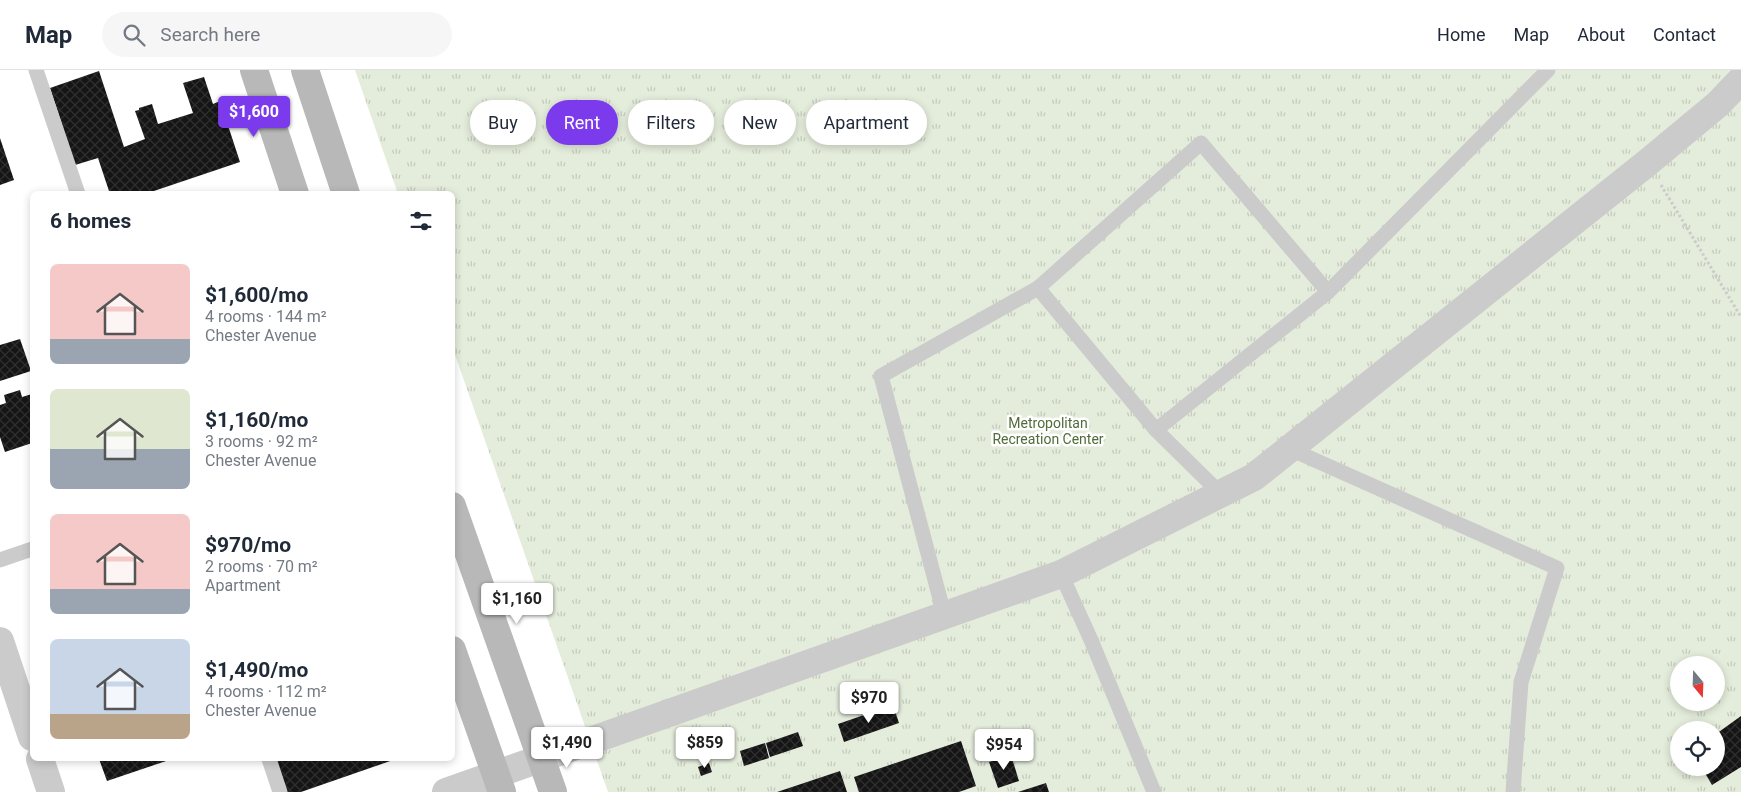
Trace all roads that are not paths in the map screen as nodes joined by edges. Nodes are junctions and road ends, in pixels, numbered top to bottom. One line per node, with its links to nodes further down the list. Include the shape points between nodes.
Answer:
1 (36, 70): 6 (lane)
2 (254, 70): 7 (main road)
3 (305, 70): 8 (main road)
4 (1548, 70): 10 (lane)
5 (1741, 80): 12 (street, via 1718,104 1647,163)
6 (77, 191)
7 (294, 191)
8 (345, 191)
9 (1038, 288): 10 (lane, via 1201,143); 11 (lane); 18 (lane, via 881,376)
10 (1328, 292): 11 (lane)
11 (1156, 430): 13 (lane)
12 (1290, 448): 13 (street, via 1254,478); 31 (lane, via 1557,568 1521,682)
13 (1221, 494): 17 (street)
14 (455, 514): 22 (main road)
15 (30, 550): 16 (lane)
16 (0, 560)
17 (1061, 574): 18 (street); 30 (lane)
18 (944, 614): 22 (street)
19 (0, 641): 21 (street)
20 (455, 658): 25 (main road)
21 (30, 731)
22 (542, 759): 25 (street); 29 (main road)
23 (41, 761): 26 (street)
24 (270, 761): 27 (lane)
25 (499, 783): 28 (street)
26 (50, 792)
27 (280, 792)
28 (446, 792)
29 (553, 792)
30 (1154, 792)
31 (1513, 792)

